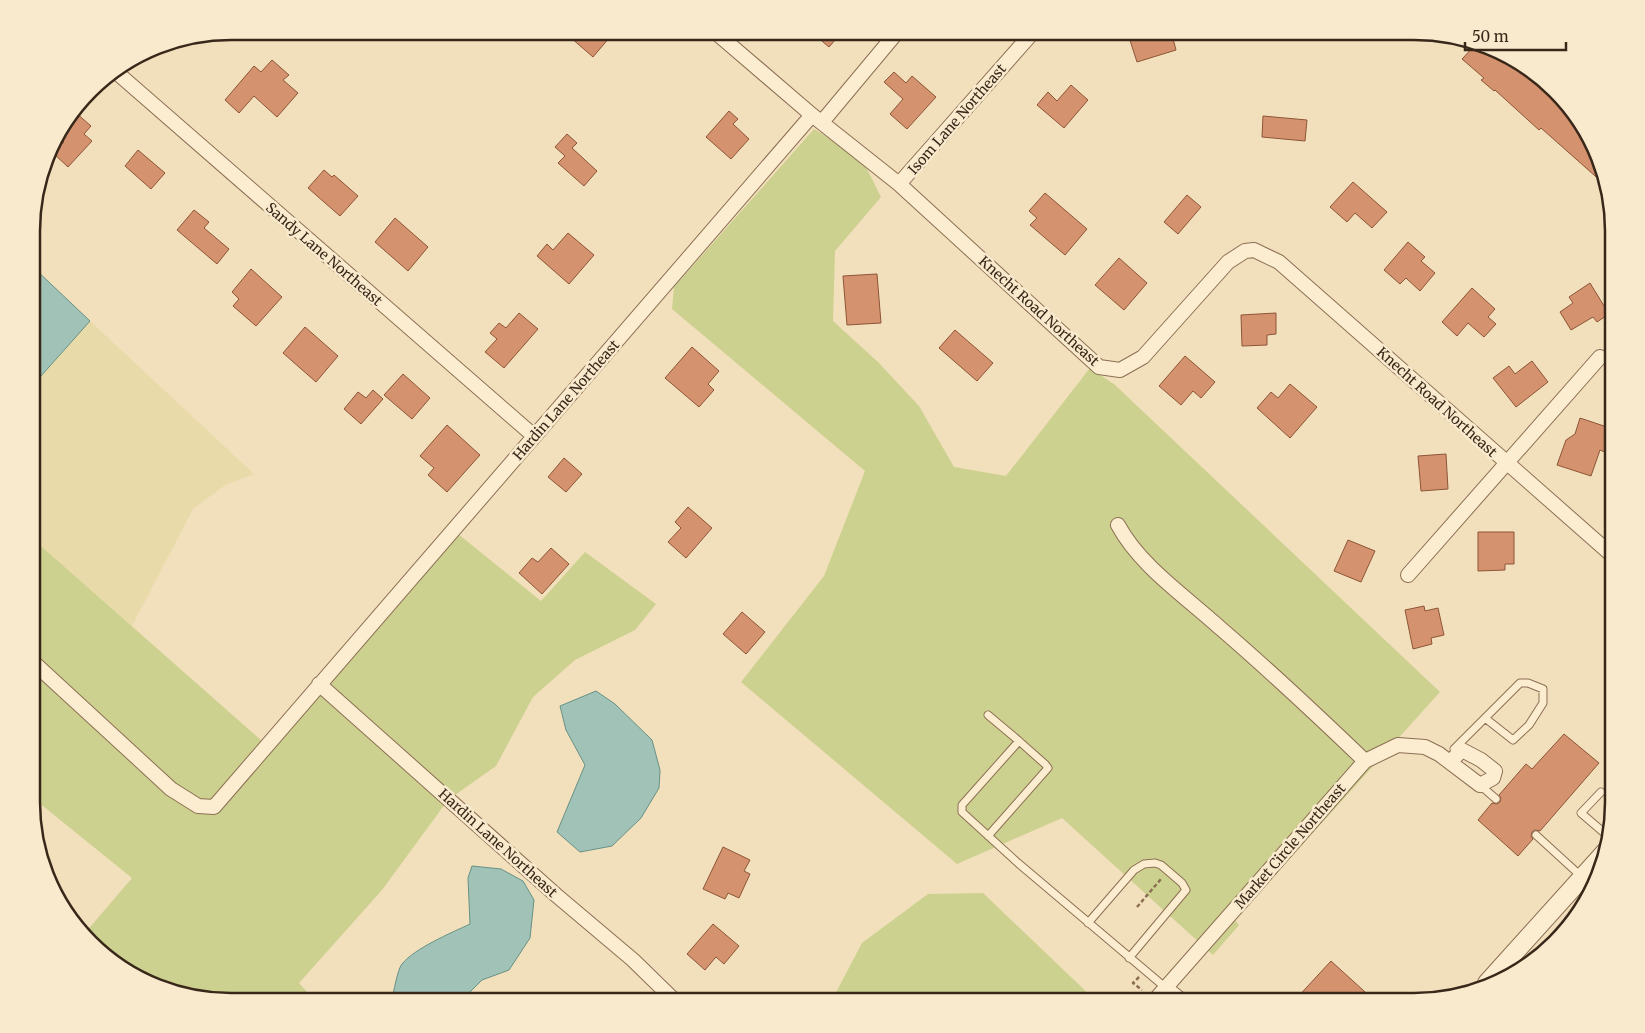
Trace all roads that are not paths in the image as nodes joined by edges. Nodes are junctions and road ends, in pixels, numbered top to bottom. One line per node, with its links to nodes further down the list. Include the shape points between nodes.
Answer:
1 (725, 40): 5 (street, Knecht Road Northeast)
2 (890, 40): 5 (street, Hardin Lane Northeast)
3 (1026, 40): 6 (street, Isom Lane Northeast)
4 (120, 75): 8 (street, Sandy Lane Northeast)
5 (817, 119): 6 (street, Knecht Road Northeast); 8 (street, Hardin Lane Northeast)
6 (899, 184): 9 (street, Knecht Road Northeast, via 1099,367 1120,370 1143,357 1228,262 1245,251 1254,250 1279,262)
7 (1600, 357): 9 (street)
8 (534, 436): 14 (street, Hardin Lane Northeast)
9 (1507, 463): 11 (street, Knecht Road Northeast); 12 (street)
10 (1118, 525): 19 (street, via 1135,551)
11 (1605, 549)
12 (1408, 575)
13 (40, 668): 14 (street, Hardin Lane Northeast, via 171,789 198,806 214,806)
14 (319, 684): 32 (street, Hardin Lane Northeast, via 619,947)
15 (988, 715): 17 (lane)
16 (1485, 718): 16 (lane, via 1520,683 1543,689 1543,703 1529,725 1513,740); 18 (lane)
17 (1019, 741): 25 (lane, via 962,805 964,815); 25 (lane, via 1048,768)
18 (1447, 760): 19 (street, Market Circle Northeast, via 1425,747 1398,745); 20 (street, Market Circle Northeast); 20 (street, via 1462,750 1481,760 1495,771 1493,778)
19 (1365, 761): 31 (street, Market Circle Northeast)
20 (1480, 785): 22 (lane)
21 (1601, 792): 23 (lane, via 1581,813)
22 (1496, 799)
23 (1602, 831)
24 (1536, 835): 26 (lane)
25 (988, 836): 28 (lane)
26 (1588, 882)
27 (1586, 884): 30 (street)
28 (1088, 923): 29 (lane); 29 (lane, via 1140,866 1149,862 1161,865 1186,890)
29 (1129, 958): 31 (lane)
30 (1496, 974)
31 (1166, 988): 33 (street, Market Circle Northeast); 34 (street)
32 (667, 993)
33 (1161, 993)
34 (1172, 993)

